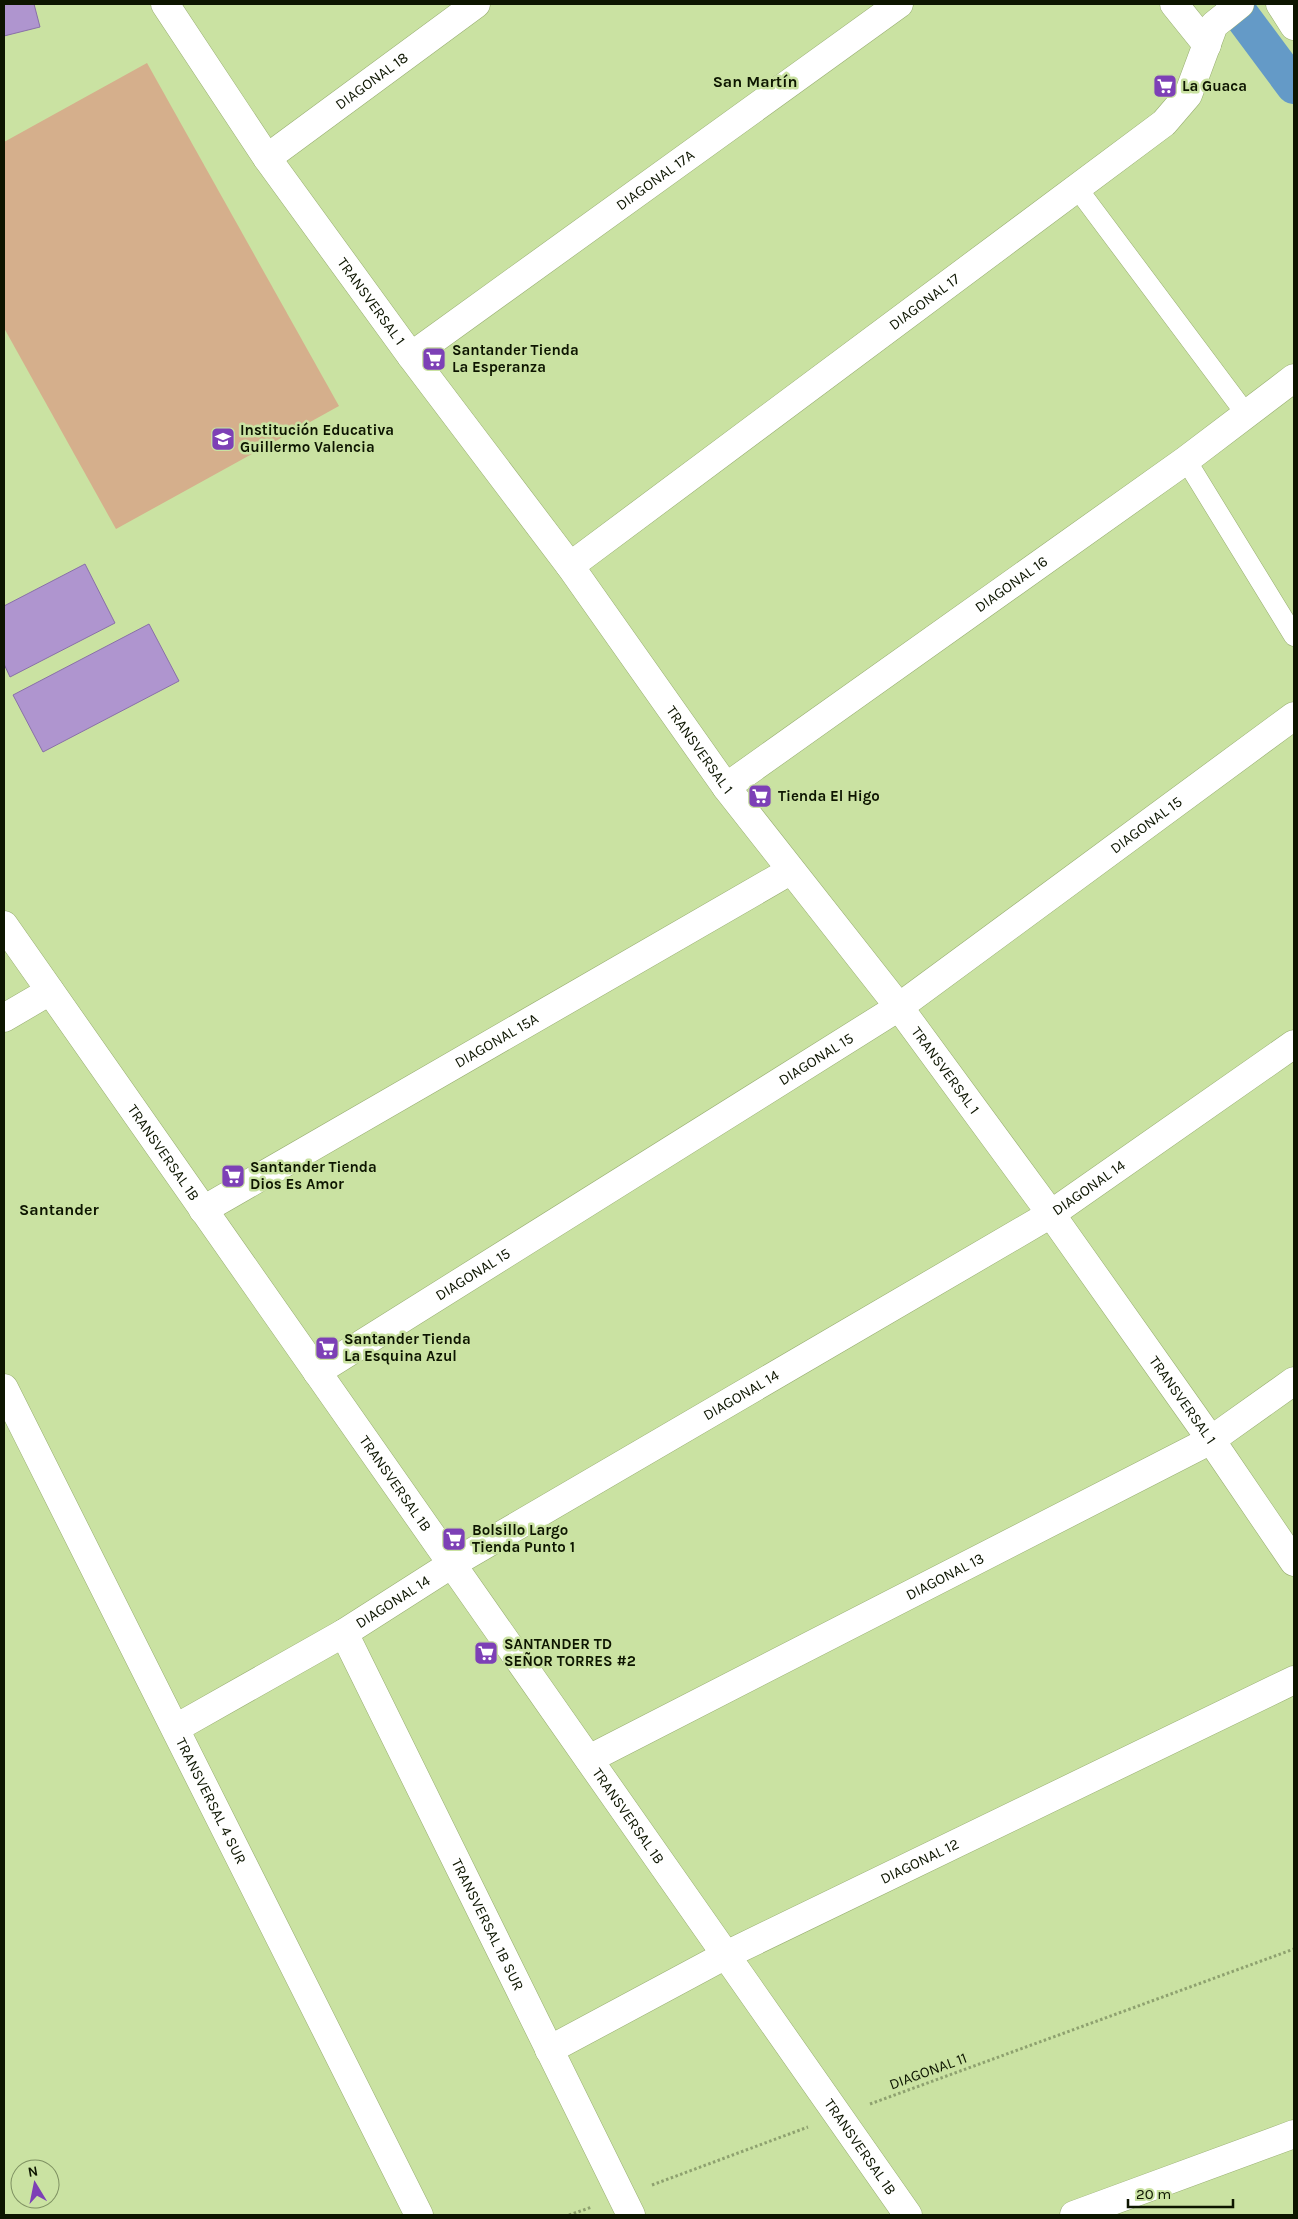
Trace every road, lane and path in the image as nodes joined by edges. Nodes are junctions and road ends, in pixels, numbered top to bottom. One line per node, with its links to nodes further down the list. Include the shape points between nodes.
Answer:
1 (165, 4): 9 (street, TRANSVERSAL 1)
2 (476, 4): 9 (street, DIAGONAL 18)
3 (899, 4): 11 (street, DIAGONAL 17A)
4 (1174, 4): 8 (street)
5 (1240, 4): 8 (street)
6 (1280, 4): 7 (street)
7 (1294, 26)
8 (1210, 35): 10 (street, DIAGONAL 17, via 1188,95 1164,123)
9 (267, 158): 11 (street, TRANSVERSAL 1)
10 (1077, 188): 13 (lane); 15 (street, DIAGONAL 17)
11 (411, 356): 15 (street, TRANSVERSAL 1)
12 (1294, 378): 13 (street, DIAGONAL 16)
13 (1246, 414): 14 (street, DIAGONAL 16)
14 (1186, 460): 16 (lane); 18 (street, DIAGONAL 16)
15 (570, 566): 18 (street, TRANSVERSAL 1)
16 (1294, 636)
17 (1294, 716): 22 (street, DIAGONAL 15)
18 (726, 787): 19 (street, TRANSVERSAL 1)
19 (790, 871): 22 (street, TRANSVERSAL 1); 25 (street, DIAGONAL 15A)
20 (4, 925): 21 (street, TRANSVERSAL 1B)
21 (50, 991): 23 (street); 25 (street, TRANSVERSAL 1B)
22 (899, 1007): 26 (street, TRANSVERSAL 1); 27 (street, DIAGONAL 15)
23 (4, 1018)
24 (1294, 1044): 26 (street, DIAGONAL 14)
25 (203, 1210): 27 (street, TRANSVERSAL 1B)
26 (1050, 1214): 30 (street, TRANSVERSAL 1); 32 (street, DIAGONAL 14)
27 (317, 1372): 32 (street, TRANSVERSAL 1B)
28 (1294, 1381): 30 (street, DIAGONAL 13)
29 (4, 1388): 35 (street, TRANSVERSAL 4 SUR)
30 (1211, 1440): 31 (street, TRANSVERSAL 1); 36 (street, DIAGONAL 13)
31 (1294, 1562)
32 (452, 1564): 33 (street, DIAGONAL 14); 36 (street, TRANSVERSAL 1B)
33 (344, 1633): 35 (street, DIAGONAL 14); 39 (street, TRANSVERSAL 1B SUR)
34 (1294, 1680): 38 (street, DIAGONAL 12)
35 (176, 1728): 43 (street, TRANSVERSAL 4 SUR)
36 (589, 1759): 38 (street, TRANSVERSAL 1B)
37 (1294, 1949): 40 (path, DIAGONAL 11)
38 (726, 1955): 39 (street, DIAGONAL 12); 40 (street, TRANSVERSAL 1B)
39 (549, 2050): 42 (street, TRANSVERSAL 1B SUR)
40 (838, 2116): 42 (path, DIAGONAL 11); 45 (street, TRANSVERSAL 1B)
41 (1294, 2134): 46 (street)
42 (627, 2205): 44 (path, DIAGONAL 11)
43 (419, 2215)
44 (569, 2215)
45 (908, 2215)
46 (1074, 2215)

